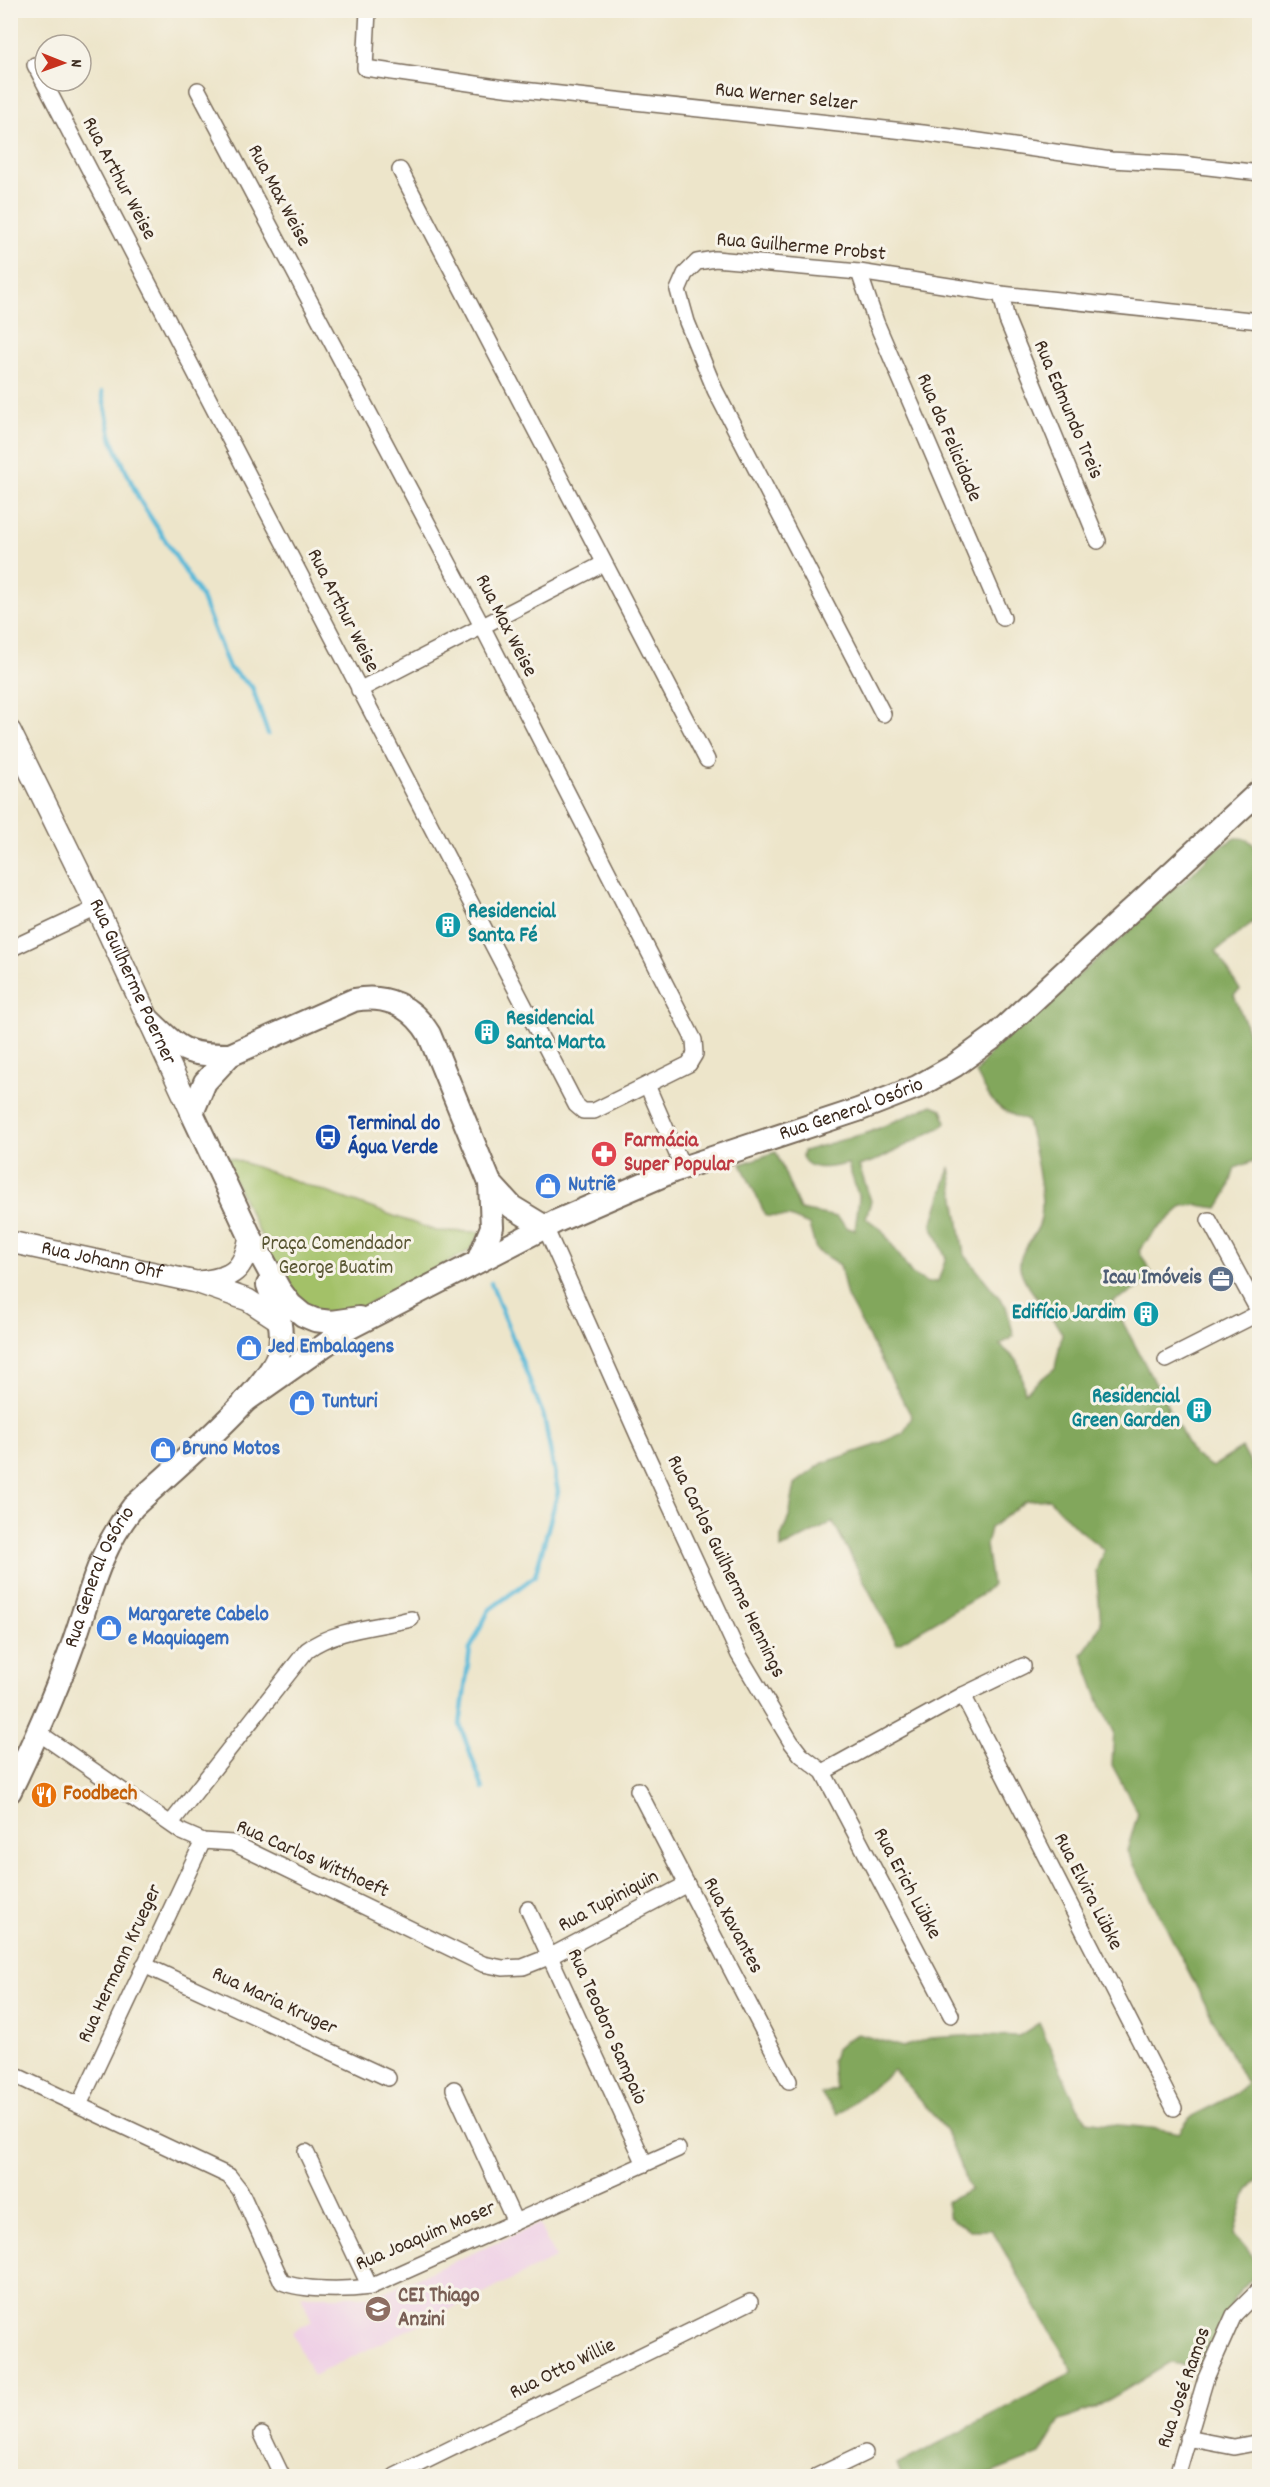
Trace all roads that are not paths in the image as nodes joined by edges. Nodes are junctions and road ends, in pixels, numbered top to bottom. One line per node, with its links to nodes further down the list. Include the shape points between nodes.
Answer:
1 (368, 10): 5 (street, Rua Werner Selzer, via 365,68 504,88 923,133 1111,160)
2 (198, 90): 12 (street, Rua Max Weise)
3 (50, 93): 13 (street, Rua Arthur Weise)
4 (400, 170): 10 (street)
5 (1260, 173)
6 (859, 272): 7 (street, Rua Guilherme Probst); 11 (street, Rua da Felicidade, via 876,322); 14 (street, Rua Guilherme Probst, via 715,259 697,262 678,290 714,390)
7 (1001, 294): 8 (street, Rua Guilherme Probst); 9 (street, Rua Edmundo Treis, via 1006,321)
8 (1260, 321)
9 (1098, 541)
10 (603, 564): 12 (street); 16 (street)
11 (1003, 618)
12 (482, 626): 13 (street); 22 (street, Rua Max Weise, via 694,1041 695,1054 689,1064)
13 (359, 690): 22 (street, Rua Arthur Weise, via 576,1105 583,1111 594,1110)
14 (883, 714)
15 (10, 730): 18 (street, Rua Guilherme Poerner)
16 (707, 760)
17 (1260, 791): 24 (main road, Rua General Osório, via 994,1037 954,1066 917,1087 858,1110)
18 (97, 908): 19 (street); 20 (street, Rua Guilherme Poerner)
19 (10, 949)
20 (149, 1020): 21 (main road, via 185,1051); 23 (street, Rua Guilherme Poerner)
21 (230, 1055): 23 (main road, via 205,1082); 25 (main road, via 354,1000 369,997 395,1002 420,1019 429,1034)
22 (647, 1085): 24 (street)
23 (192, 1113): 28 (main road, Rua Guilherme Poerner)
24 (683, 1168): 27 (main road, Rua General Osório)
25 (490, 1183): 27 (main road, via 512,1207); 30 (main road, via 492,1227)
26 (1209, 1220): 32 (street)
27 (545, 1227): 30 (main road, Rua General Osório); 42 (street, Rua Carlos Guilherme Hennings, via 740,1655 791,1742)
28 (250, 1236): 31 (street, Rua Johann Ohf, via 247,1256 237,1270 221,1279); 33 (main road, Rua General Osório, via 279,1289 303,1315 331,1322); 34 (main road, Rua General Osório)
29 (10, 1242): 31 (street, Rua Johann Ohf)
30 (478, 1261): 33 (main road, Rua General Osório)
31 (196, 1282): 34 (street, Rua Johann Ohf, via 248,1300)
32 (1259, 1314): 36 (street)
33 (372, 1315): 35 (main road, Rua General Osório)
34 (280, 1321): 35 (main road, via 299,1330 327,1332); 37 (main road, Rua General Osório, via 279,1354)
35 (349, 1328): 37 (main road, Rua General Osório)
36 (1166, 1360)
37 (246, 1401): 41 (main road, Rua General Osório, via 133,1507 118,1526 100,1561)
38 (411, 1619): 45 (street, via 331,1637 308,1650)
39 (1023, 1666): 40 (street)
40 (963, 1695): 42 (street); 57 (street, Rua Elvira Lübke)
41 (39, 1733): 44 (main road, Rua General Osório); 45 (street, Rua Carlos Witthoeft)
42 (823, 1772): 51 (street, Rua Erich Lübke)
43 (638, 1790): 47 (street, Rua Xavantes)
44 (10, 1791)
45 (171, 1823): 46 (street, Rua Carlos Witthoeft)
46 (203, 1841): 49 (street, Rua Carlos Witthoeft, via 233,1843 483,1964 523,1967); 50 (street, Rua Hermann Krueger)
47 (687, 1884): 49 (street, Rua Tupiniquin); 54 (street, Rua Xavantes)
48 (528, 1909): 49 (street, Rua Teodoro Sampaio)
49 (551, 1956): 60 (street, Rua Teodoro Sampaio)
50 (144, 1965): 53 (street, Rua Maria Kruger); 56 (street, Rua Hermann Krueger)
51 (951, 2015)
52 (10, 2073): 56 (street, Rua Joaquim Moser)
53 (388, 2078)
54 (789, 2081)
55 (454, 2089): 61 (street)
56 (79, 2105): 62 (street, Rua Joaquim Moser, via 229,2176 240,2190 282,2282)
57 (1174, 2108)
58 (678, 2149): 60 (street, Rua Joaquim Moser)
59 (306, 2152): 62 (street)
60 (645, 2164): 61 (street, Rua Joaquim Moser)
61 (515, 2222): 62 (street, Rua Joaquim Moser)
62 (370, 2287)
63 (1260, 2289): 66 (street, Rua José Ramos, via 1234,2315 1206,2378)
64 (750, 2302): 70 (street, Rua Otto Willie)
65 (262, 2434): 69 (street)
66 (1187, 2438): 67 (street, via 1234,2447); 72 (street, Rua José Ramos)
67 (1260, 2442)
68 (865, 2453): 71 (street)
69 (282, 2476)
70 (395, 2476)
71 (817, 2476)
72 (1177, 2476)

